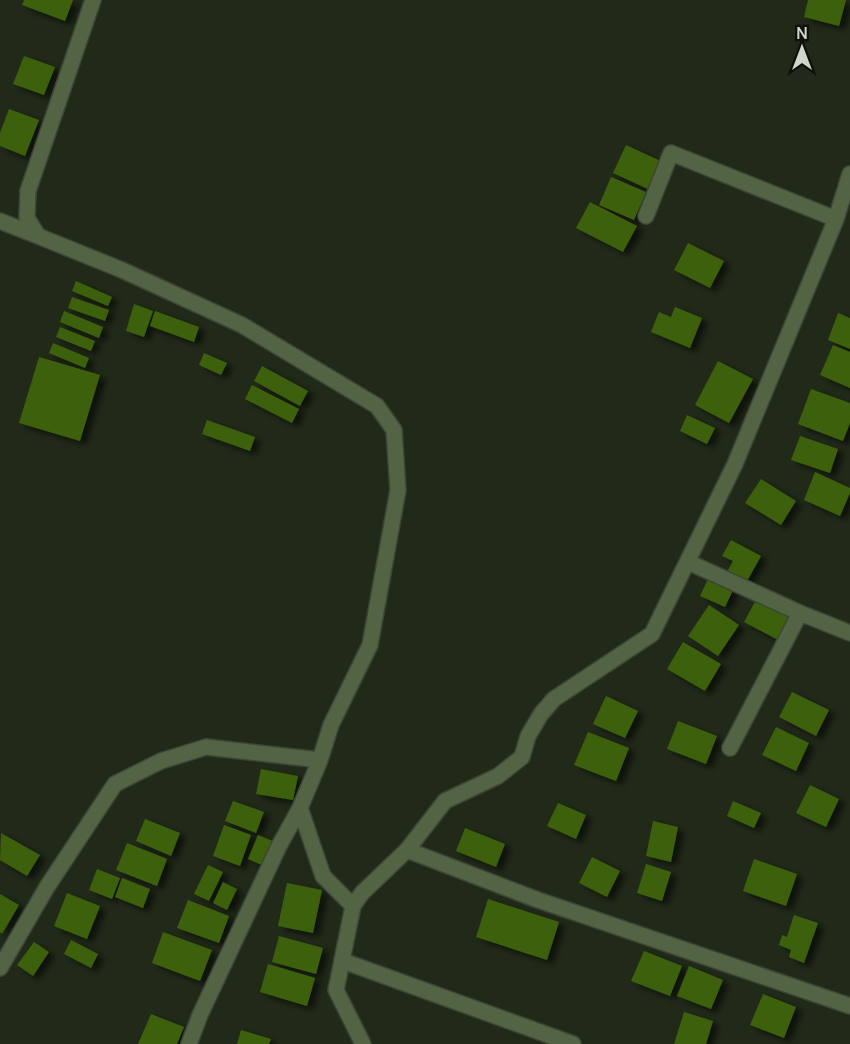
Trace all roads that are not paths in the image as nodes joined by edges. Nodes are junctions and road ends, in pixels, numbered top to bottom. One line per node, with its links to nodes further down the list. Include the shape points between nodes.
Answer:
1 (93, 0): 6 (street, via 28,191 27,218)
2 (850, 174): 4 (street)
3 (646, 216): 4 (street, via 671,153)
4 (836, 219): 7 (street, via 735,464)
5 (0, 221): 6 (street)
6 (38, 236): 11 (street, via 242,325 376,406 394,430 398,490 370,645 331,725)
7 (688, 562): 8 (street); 13 (street, via 651,634 554,699 528,736 522,757 498,776 445,801)
8 (800, 613): 9 (street); 10 (street)
9 (850, 633)
10 (730, 748)
11 (320, 760): 12 (street); 16 (street, via 206,747 161,761 115,784 47,887)
12 (300, 808): 14 (street, via 323,876); 18 (street)
13 (407, 850): 14 (street); 17 (street, via 549,904)
14 (353, 906): 15 (street)
15 (343, 961): 19 (street, via 336,990); 20 (street)
16 (0, 969)
17 (850, 1006)
18 (189, 1044)
19 (363, 1044)
20 (573, 1044)

